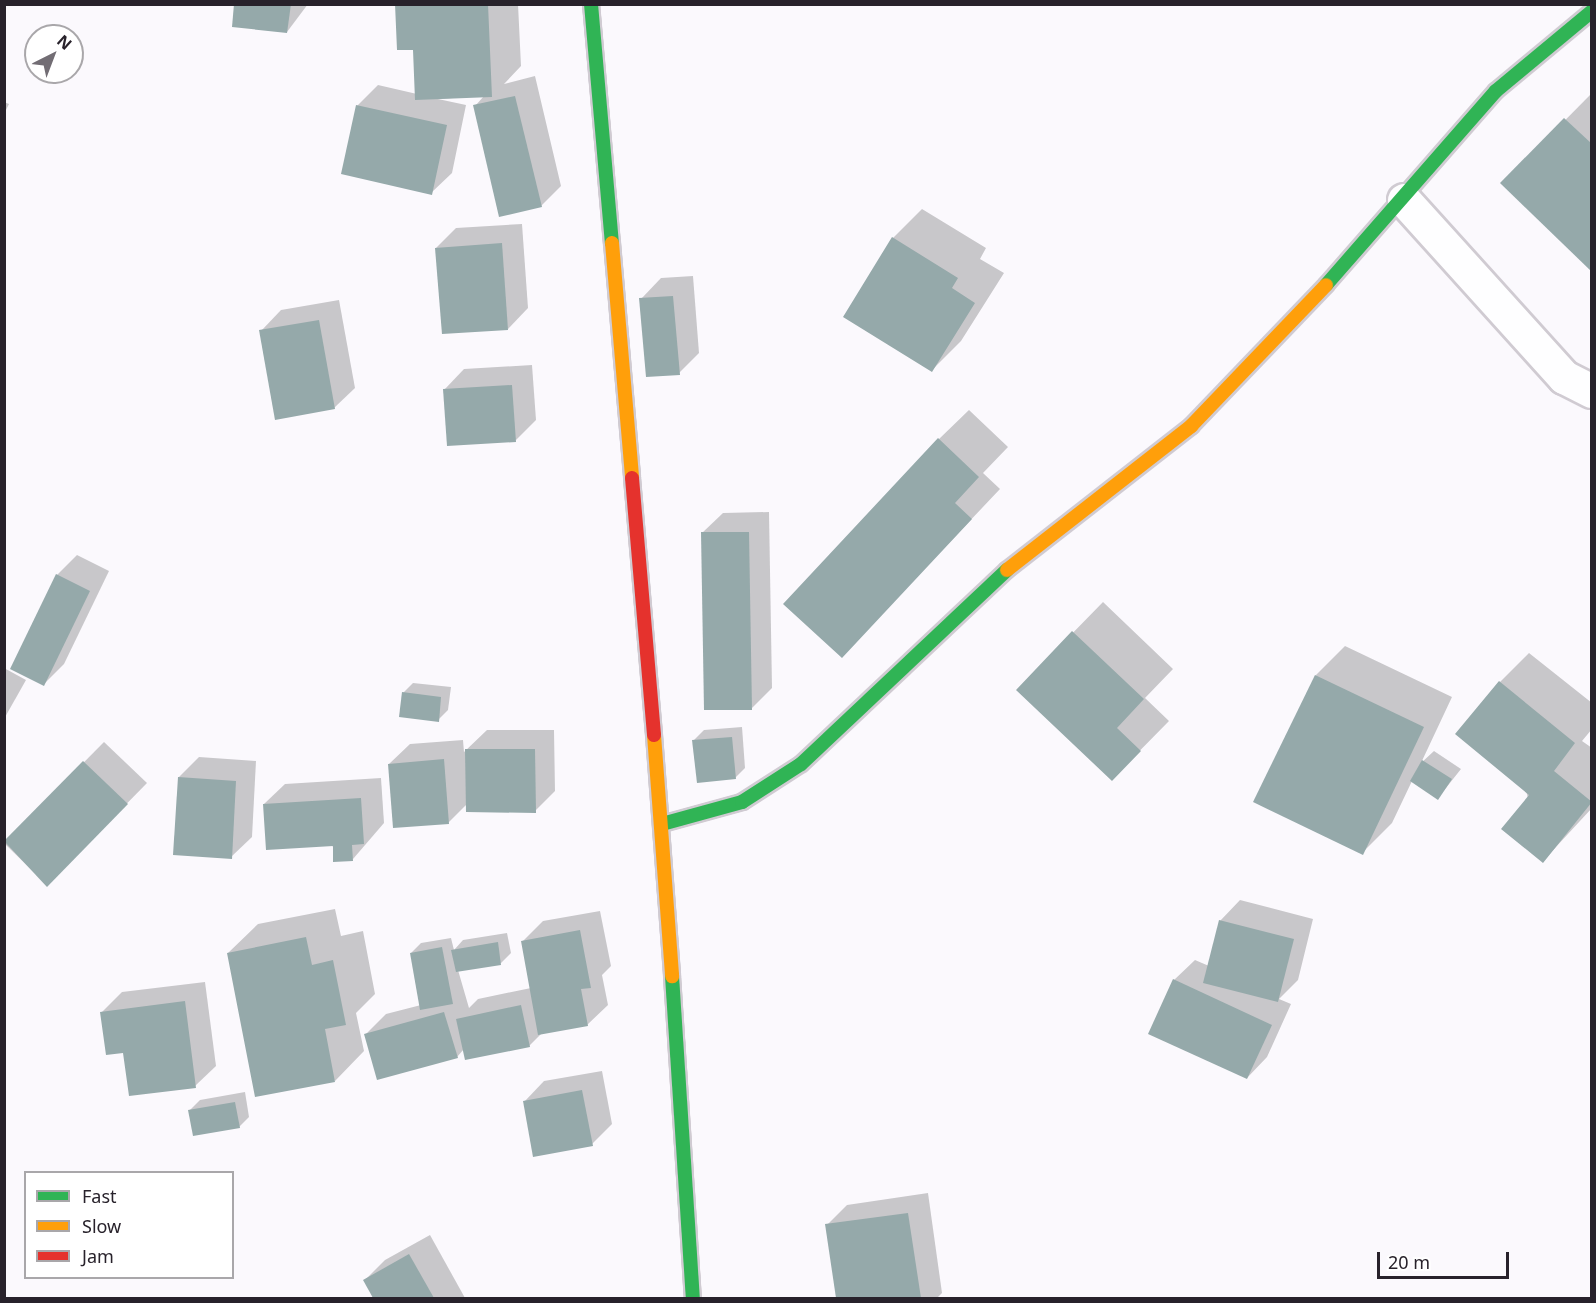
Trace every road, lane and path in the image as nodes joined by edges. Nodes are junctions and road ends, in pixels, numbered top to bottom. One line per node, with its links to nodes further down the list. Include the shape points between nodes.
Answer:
1 (591, 4): 5 (main road)
2 (1592, 11): 3 (main road, via 1496,91)
3 (1404, 200): 4 (street, via 1564,377); 5 (main road, via 1191,426 1005,571 801,764 742,801)
4 (1592, 391)
5 (662, 824): 6 (main road)
6 (693, 1299)

